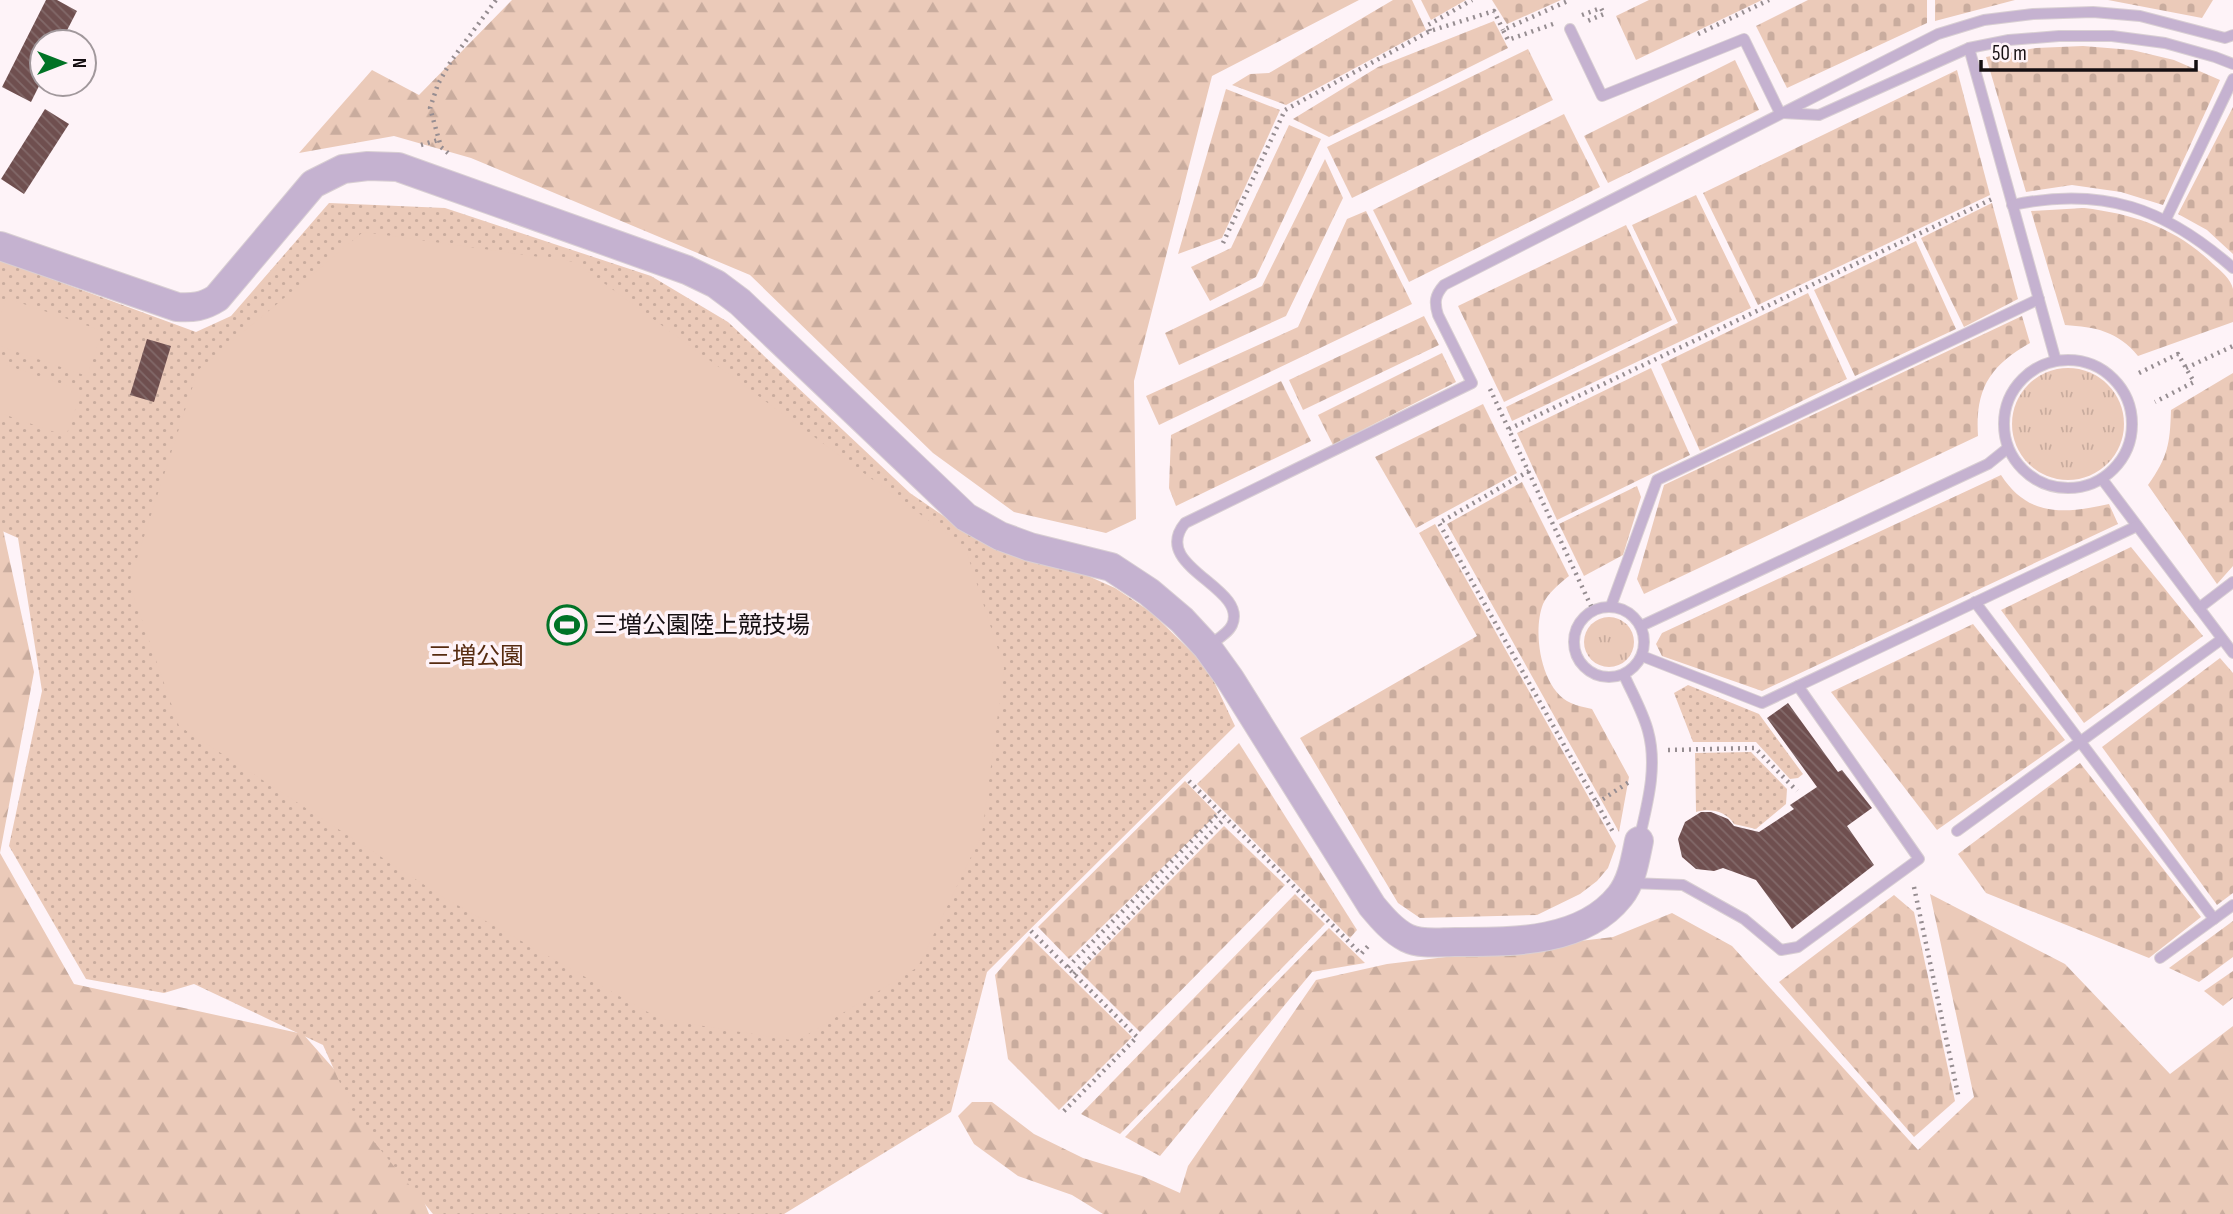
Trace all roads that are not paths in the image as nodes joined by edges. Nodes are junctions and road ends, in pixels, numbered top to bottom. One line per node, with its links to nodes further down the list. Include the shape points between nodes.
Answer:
1 (1570, 29): 6 (lane, via 1602,96 1744,40)
2 (2233, 35): 6 (lane, via 2225,38 2140,16 2093,12 1984,20 1938,34)
3 (1969, 48): 4 (lane, via 2009,40 2112,36 2165,43); 6 (lane, via 1819,115); 7 (lane)
4 (2233, 64)
5 (2233, 79): 8 (lane)
6 (1780, 113): 22 (lane, via 1444,285 1435,304 1472,383 1185,523 1177,532 1177,547 1230,604 1234,615 1232,625)
7 (2012, 205): 8 (lane, via 2085,198 2126,205); 11 (lane)
8 (2166, 219): 10 (lane)
9 (0, 246): 22 (street, via 191,308 217,298 313,184 343,169 398,167 716,284 966,517 1030,547 1111,567 1149,592)
10 (2233, 268)
11 (2039, 299): 12 (lane); 18 (lane, via 1657,480)
12 (2056, 361): 13 (lane, via 2038,367 2011,393 2004,429); 14 (lane, via 2088,363 2103,370 2127,401 2130,441 2115,469)
13 (2008, 448): 14 (lane, via 2027,474 2048,485 2071,489); 20 (lane, via 1987,464)
14 (2102, 479): 15 (lane)
15 (2137, 526): 17 (lane); 19 (lane)
16 (2233, 582): 19 (lane)
17 (1975, 603): 26 (lane); 27 (lane)
18 (1611, 606): 20 (lane, via 1629,612); 25 (lane, via 1593,610 1580,622 1574,640 1577,657 1597,675)
19 (2199, 608): 21 (lane)
20 (1641, 625): 24 (lane, via 1645,640)
21 (2222, 639): 23 (lane); 27 (lane)
22 (1207, 647): 29 (street, via 1372,906 1409,939 1501,942 1562,933 1605,911 1619,897)
23 (2233, 653)
24 (1642, 656): 25 (lane); 26 (lane, via 1762,703)
25 (1624, 675): 29 (lane, via 1648,730 1651,750 1650,789)
26 (1797, 686): 29 (lane, via 1919,859 1797,947 1781,950 1744,919)
27 (2080, 742): 28 (lane); 31 (lane)
28 (1957, 831)
29 (1634, 864)
30 (2233, 905): 31 (lane)
31 (2214, 919): 32 (lane)
32 (2160, 958)

